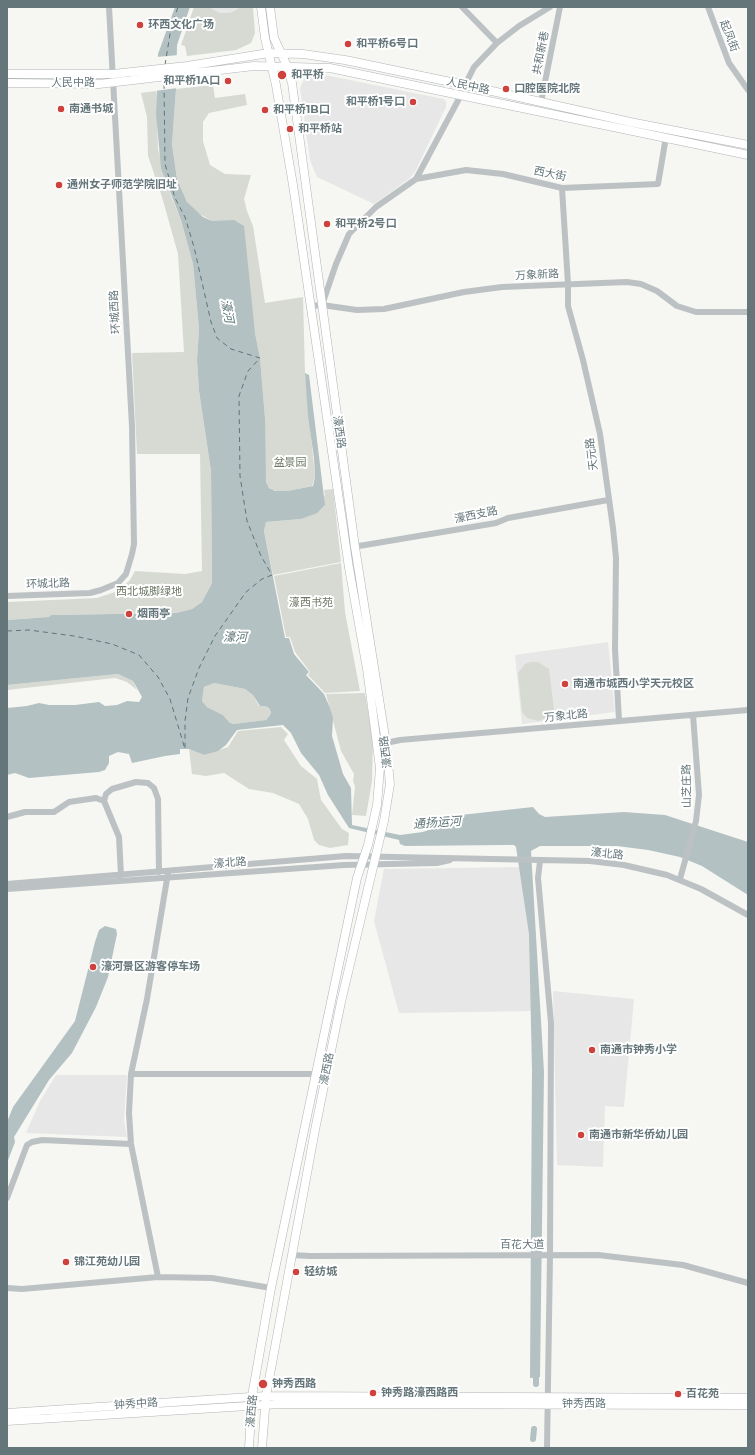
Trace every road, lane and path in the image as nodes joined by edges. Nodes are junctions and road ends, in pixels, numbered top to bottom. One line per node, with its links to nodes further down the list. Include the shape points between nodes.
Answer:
1 (109, 7): 15 (street, 环城西路)
2 (261, 7): 10 (main road, 濠西路)
3 (270, 7): 9 (main road, 濠西路, via 274,38)
4 (462, 7): 8 (street)
5 (550, 7): 8 (street)
6 (560, 7): 20 (street, 共和新巷)
7 (708, 7): 18 (street, 起凤街, via 728,63)
8 (497, 43): 17 (street, via 474,67)
9 (280, 52): 10 (main road, 人民中路); 12 (main road, 濠西路); 17 (main road, 人民中路, via 345,60)
10 (269, 53): 11 (main road, 濠西路); 13 (main road, 人民中路)
11 (272, 66): 12 (main road, 人民中路); 13 (main road, 人民中路); 28 (main road, 濠西路)
12 (287, 66): 19 (main road, 人民中路, via 330,68); 27 (main road, 濠西路, via 292,83)
13 (187, 70): 15 (main road, 人民中路)
14 (7, 74): 15 (main road, 人民中路)
15 (114, 78): 16 (main road, 人民中路); 32 (street, 环城西路, via 132,426 134,544 126,574 118,583)
16 (7, 82)
17 (465, 85): 20 (main road, 人民中路)
18 (748, 90)
19 (461, 95): 21 (main road, 人民中路); 24 (street)
20 (541, 102): 22 (main road, 人民中路)
21 (666, 137): 23 (main road, 人民中路); 25 (street, 西大街, via 658,184)
22 (748, 145)
23 (748, 155)
24 (416, 179): 25 (street, 西大街, via 466,170 503,174); 27 (street, via 376,207 350,234)
25 (562, 188): 26 (street, 天元路)
26 (568, 284): 27 (street, 万象新路, via 502,287 464,292 384,309 356,310); 29 (street, 万象新路, via 641,284 678,306 696,312); 30 (street, 天元路, via 568,306 600,434)
27 (322, 305): 28 (street, 万象新路); 31 (main road, 濠西路)
28 (311, 306): 31 (main road, 濠西路)
29 (748, 312)
30 (608, 500): 31 (street, 濠西支路, via 508,518 496,523); 36 (street, 天元路, via 616,558 615,649)
31 (351, 547): 37 (main road, 濠西路); 40 (main road, 濠西路, via 380,756 380,780 368,845)
32 (90, 592): 33 (street, 环城北路)
33 (7, 596)
34 (748, 710): 35 (street, 万象北路)
35 (693, 715): 36 (street, 万象北路); 46 (street, 山芝庄路, via 699,795 696,822)
36 (619, 720): 37 (street, 万象北路)
37 (386, 743): 41 (main road, 濠西路, via 390,784 380,842)
38 (104, 801): 39 (street, via 96,798 69,802 54,812 25,812); 43 (street, via 106,794 112,790 136,782 148,783 154,788 158,799); 45 (street, via 119,837)
39 (7, 817)
40 (362, 860): 41 (street, 濠北路); 44 (street, 濠北路); 51 (main road, 濠西路)
41 (374, 860): 42 (street, 濠北路, via 437,864 453,860); 54 (main road, 濠西路, via 341,1002)
42 (537, 861): 46 (street, 濠北路, via 590,861 624,865); 55 (street, via 551,1023)
43 (159, 872): 44 (street, 濠北路); 45 (street, 濠北路)
44 (168, 874): 48 (street, 濠北路); 50 (street, via 147,999)
45 (120, 875): 47 (street, 濠北路)
46 (680, 879): 49 (street, 濠北路)
47 (7, 884)
48 (7, 889)
49 (748, 915)
50 (131, 1074): 51 (street); 52 (street)
51 (316, 1074): 59 (main road, 濠西路)
52 (131, 1144): 53 (street, via 42,1140 32,1142 27,1145); 56 (street)
53 (7, 1198)
54 (292, 1255): 55 (street, 百花大道); 61 (main road, 濠西路)
55 (548, 1255): 57 (street, 百花大道, via 598,1255 683,1265); 63 (street)
56 (158, 1277): 58 (street, via 22,1289); 59 (street, via 212,1278)
57 (748, 1284)
58 (7, 1288)
59 (271, 1288): 60 (main road, 濠西路)
60 (252, 1396): 61 (main road, 钟秀中路); 64 (main road, 濠西路); 67 (main road, 钟秀中路)
61 (266, 1396): 63 (main road, 钟秀西路); 65 (main road, 濠西路)
62 (748, 1398): 63 (main road, 钟秀西路)
63 (548, 1400): 65 (main road, 钟秀西路); 66 (main road, 钟秀西路); 71 (street)
64 (252, 1405): 65 (main road, 钟秀西路); 68 (main road, 钟秀中路); 69 (main road, 濠西路)
65 (265, 1405): 70 (main road, 濠西路)
66 (748, 1405)
67 (7, 1413)
68 (7, 1421)
69 (249, 1448)
70 (262, 1448)
71 (547, 1448)

